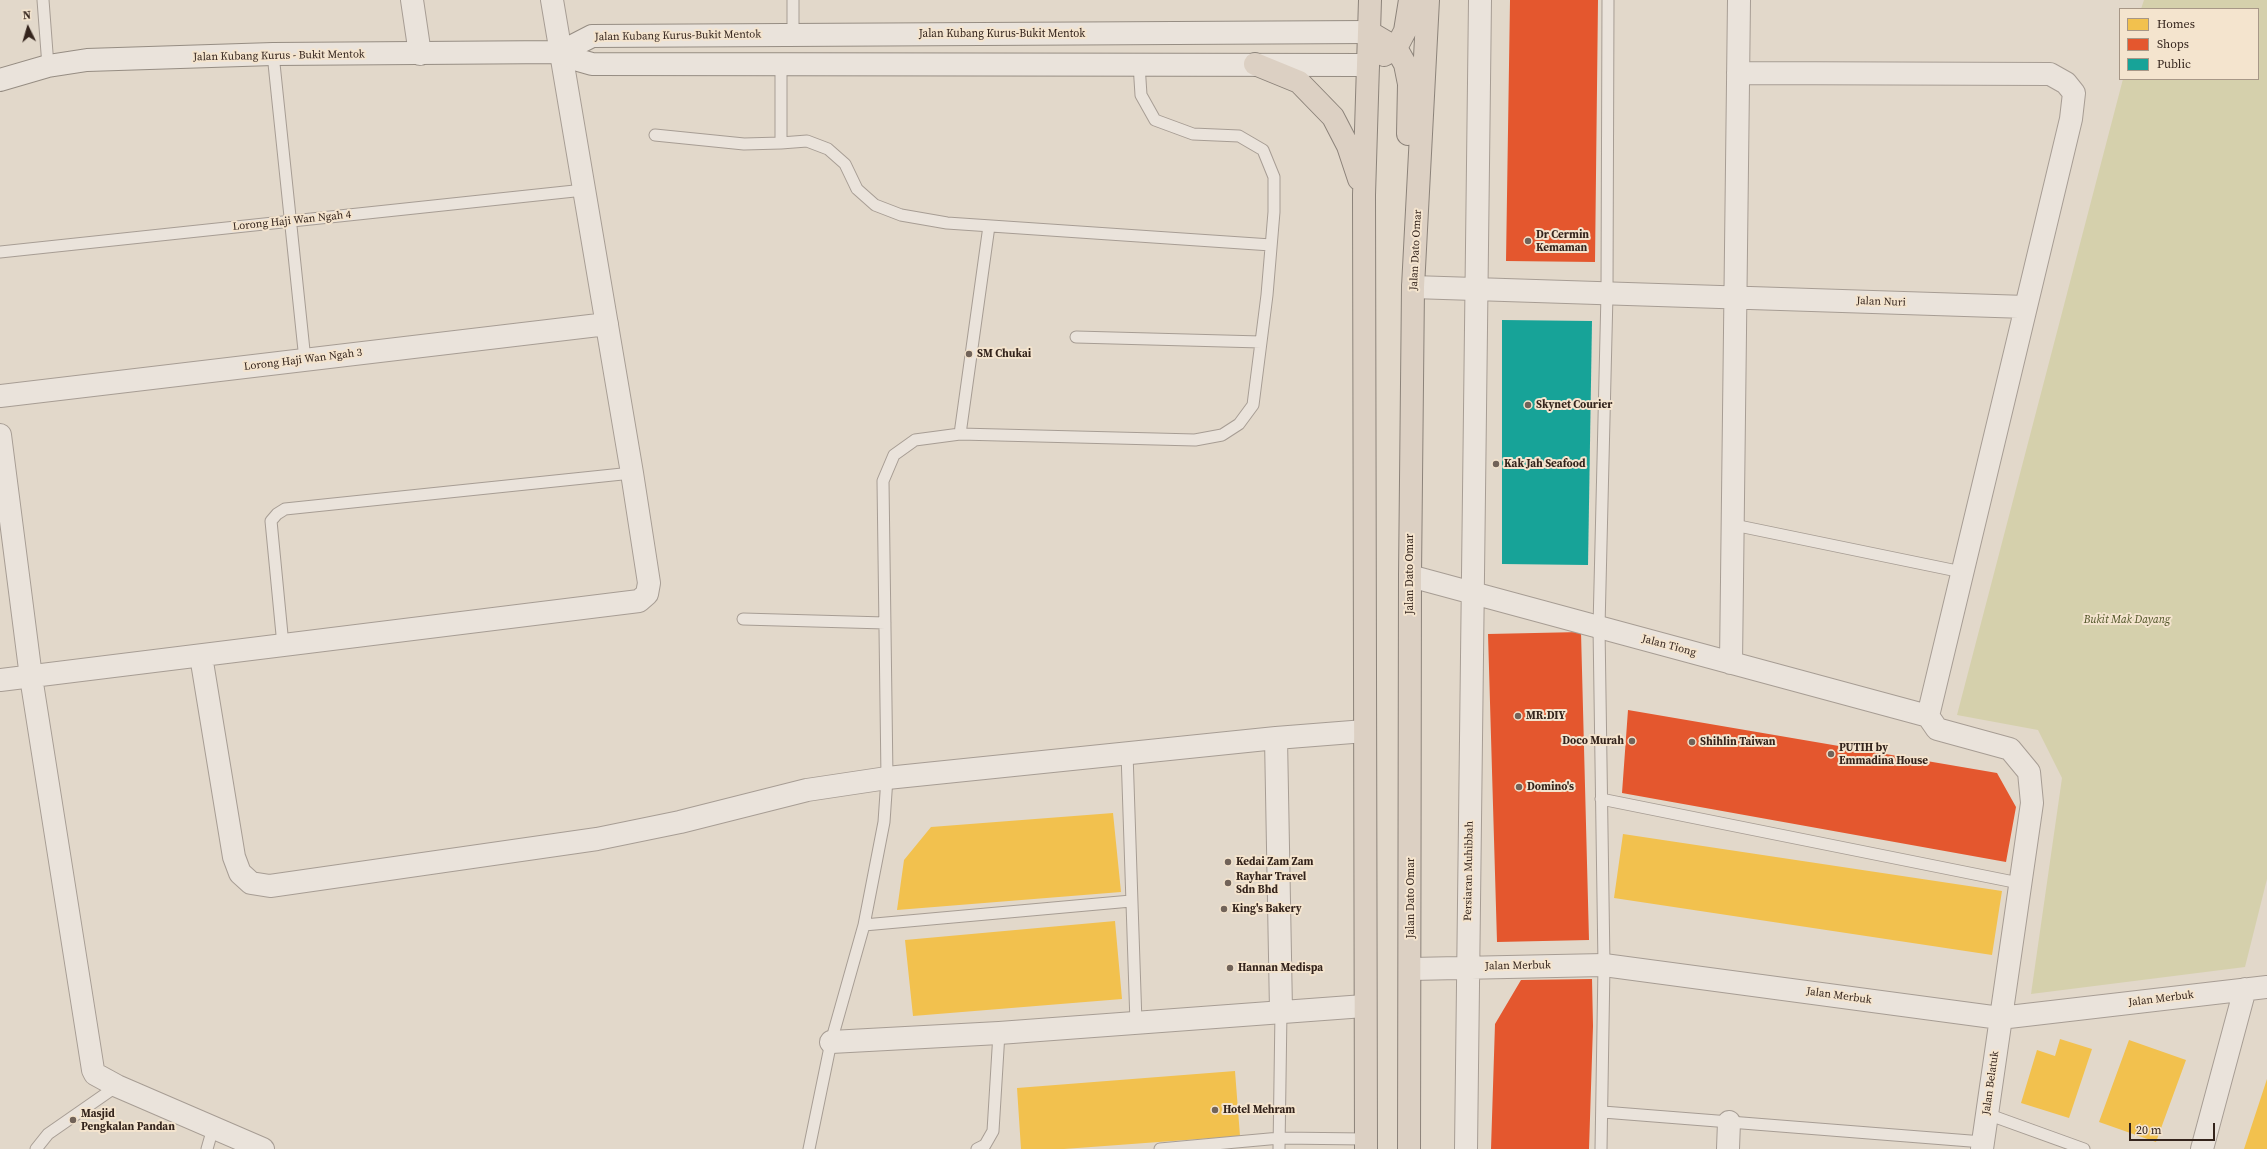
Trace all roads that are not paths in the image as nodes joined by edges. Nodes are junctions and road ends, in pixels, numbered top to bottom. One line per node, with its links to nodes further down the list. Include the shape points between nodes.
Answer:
1 (43, 0): 21 (lane)
2 (412, 0): 16 (street)
3 (552, 0): 14 (street)
4 (793, 0): 12 (lane)
5 (1370, 0): 11 (highway)
6 (1410, 0): 13 (highway, via 1405,32)
7 (1428, 0): 32 (highway, Jalan Dato Omar)
8 (1480, 0): 33 (street, Persiaran Muhibbah)
9 (1608, 0): 34 (lane)
10 (1739, 0): 22 (street)
11 (1369, 32): 12 (street, Jalan Kubang Kurus-Bukit Mentok); 13 (highway); 20 (highway)
12 (793, 35): 14 (street, Jalan Kubang Kurus-Bukit Mentok, via 592,36)
13 (1396, 48): 20 (highway); 32 (highway, via 1405,64 1408,84 1408,201)
14 (561, 52): 16 (street, Jalan Kubang Kurus - Bukit Mentok); 17 (street, via 592,64); 26 (street)
15 (273, 54): 16 (street, Jalan Kubang Kurus - Bukit Mentok); 21 (street, Jalan Kubang Kurus - Bukit Mentok, via 87,60); 28 (lane)
16 (420, 54)
17 (782, 64): 18 (street); 25 (lane)
18 (1139, 64): 19 (street); 30 (lane, via 1141,95 1155,120 1193,134 1239,136 1263,150 1274,177)
19 (1255, 64): 20 (street); 27 (highway, via 1298,82 1333,117 1348,146)
20 (1368, 65): 27 (highway)
21 (48, 66): 23 (street, Jalan Kubang Kurus - Bukit Mentok)
22 (1738, 73): 35 (street); 36 (street, via 2050,74 2066,82 2074,93 2071,119)
23 (0, 80)
24 (655, 136): 25 (lane, via 744,144)
25 (781, 143): 29 (lane, via 807,141 828,149 845,164 856,189 875,205 901,215 947,223)
26 (584, 190): 28 (lane, Lorong Haji Wan Ngah 4); 37 (street)
27 (1364, 195): 58 (highway)
28 (290, 221): 31 (lane, Lorong Haji Wan Ngah 4); 40 (lane)
29 (989, 226): 30 (lane); 42 (lane)
30 (1271, 245): 39 (lane)
31 (0, 252)
32 (1413, 287): 33 (street, Jalan Nuri); 47 (highway, Jalan Dato Omar)
33 (1476, 289): 34 (street, Jalan Nuri); 48 (street, Persiaran Muhibbah)
34 (1606, 294): 35 (street, Jalan Nuri); 51 (lane)
35 (1736, 298): 36 (street, Jalan Nuri); 45 (street)
36 (2026, 307): 46 (street)
37 (607, 324): 40 (street, Lorong Haji Wan Ngah 3); 44 (street)
38 (1076, 337): 39 (lane)
39 (1261, 342): 42 (lane, via 1253,405 1239,424 1222,435 1195,440)
40 (305, 360): 41 (street, Lorong Haji Wan Ngah 3)
41 (0, 396)
42 (960, 434): 50 (lane, via 915,440 894,455 884,481)
43 (0, 435): 55 (street)
44 (632, 473): 52 (street, via 649,583 647,594 639,601); 52 (lane, via 285,509 276,514 271,521)
45 (1734, 525): 46 (lane); 54 (street)
46 (1962, 572): 57 (street)
47 (1410, 576): 48 (street, Jalan Tiong); 68 (highway, Jalan Dato Omar)
48 (1472, 593): 51 (street, Jalan Tiong); 67 (street, Persiaran Muhibbah)
49 (743, 619): 50 (lane)
50 (885, 623): 61 (lane)
51 (1599, 627): 54 (street, Jalan Tiong); 62 (lane)
52 (283, 645): 53 (street)
53 (201, 656): 55 (street); 61 (street, via 234,857 240,873 251,883 270,886 597,839 680,822 807,790)
54 (1731, 663): 57 (street, Jalan Tiong)
55 (31, 677): 56 (street); 77 (street, via 92,1066 95,1074)
56 (0, 680)
57 (1928, 716): 63 (street, Jalan Belatuk, via 1937,729 2010,749 2029,772 2032,803)
58 (1365, 731): 59 (street); 71 (highway)
59 (1276, 738): 60 (street); 72 (street)
60 (1128, 753): 61 (street); 64 (lane)
61 (887, 778): 65 (lane, via 884,822)
62 (1601, 799): 63 (lane); 66 (lane)
63 (2019, 883): 73 (street, Jalan Belatuk)
64 (1131, 901): 65 (lane); 74 (lane)
65 (864, 925): 76 (lane)
66 (1604, 965): 67 (street, Jalan Merbuk); 73 (street, Jalan Merbuk); 78 (lane)
67 (1468, 967): 68 (street, Jalan Merbuk); 92 (street, Persiaran Muhibbah)
68 (1411, 968): 91 (highway, Jalan Dato Omar)
69 (2267, 986): 70 (street, Jalan Merbuk)
70 (2245, 989): 73 (street, Jalan Merbuk); 96 (street)
71 (1364, 1006): 72 (street); 83 (highway)
72 (1281, 1011): 74 (street); 82 (lane)
73 (2000, 1018): 79 (street, Jalan Belatuk)
74 (1136, 1023): 75 (street)
75 (999, 1033): 76 (street); 89 (lane, via 993,1131 984,1145)
76 (831, 1042): 88 (lane)
77 (117, 1086): 81 (street); 85 (lane, via 48,1134)
78 (1602, 1112): 80 (lane); 93 (lane)
79 (1987, 1114): 84 (street, Jalan Belatuk); 95 (lane)
80 (1729, 1122): 84 (lane); 94 (street)
81 (213, 1128): 86 (lane); 87 (street)
82 (1280, 1144): 83 (lane); 90 (lane)
83 (1366, 1144)
84 (1982, 1145)
85 (36, 1149)
86 (208, 1149)
87 (263, 1149)
88 (809, 1149)
89 (977, 1149)
90 (1160, 1149)
91 (1409, 1149)
92 (1466, 1149)
93 (1601, 1149)
94 (1728, 1149)
95 (2084, 1149)
96 (2202, 1149)

